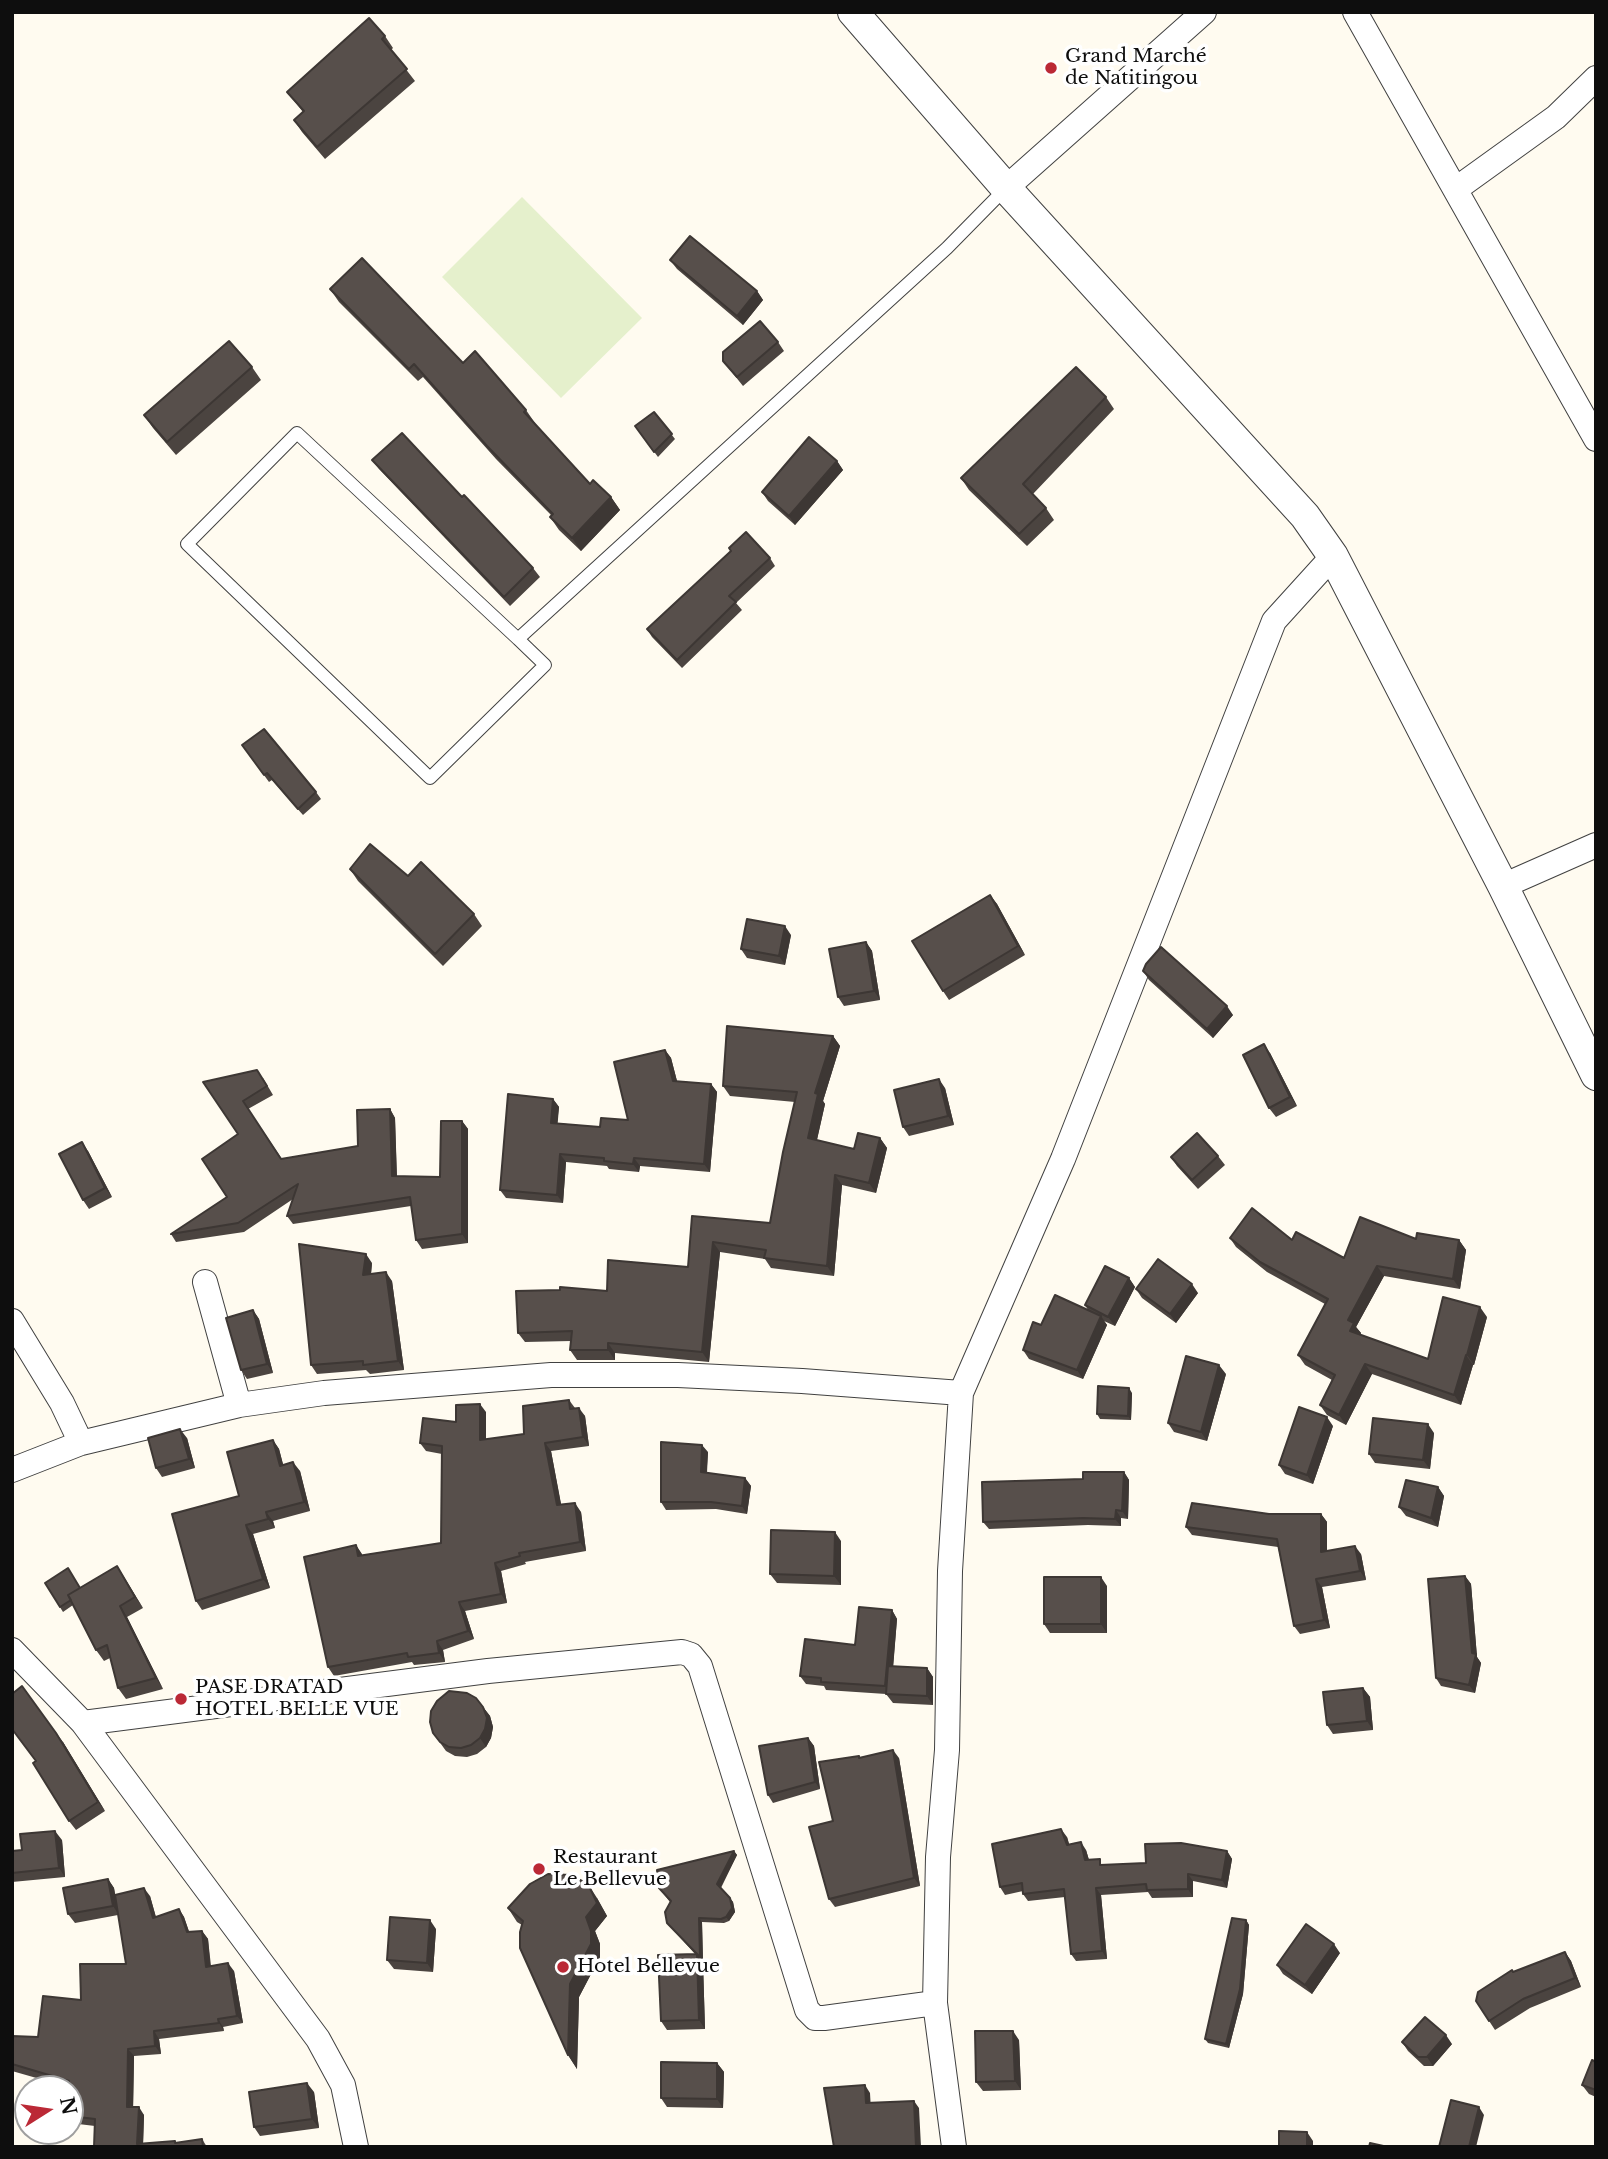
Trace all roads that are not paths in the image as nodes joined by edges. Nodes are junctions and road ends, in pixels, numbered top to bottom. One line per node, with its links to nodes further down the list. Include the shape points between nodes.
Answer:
1 (853, 12): 5 (street)
2 (1204, 12): 5 (street)
3 (1355, 12): 6 (street)
4 (1596, 78): 6 (street, via 1556,117)
5 (1006, 188): 9 (street, via 1305,516); 10 (lane, via 947,248)
6 (1456, 189): 7 (street)
7 (1586, 398): 8 (street)
8 (1596, 439)
9 (1333, 556): 12 (street); 16 (street, via 1274,621 1073,1135)
10 (518, 639): 10 (lane, via 545,665 430,778 187,544 297,433)
11 (1596, 845): 12 (street)
12 (1503, 886): 13 (street)
13 (1596, 1075)
14 (205, 1282): 17 (street)
15 (12, 1321): 18 (street, via 62,1402)
16 (961, 1393): 17 (street, via 678,1375 551,1375 324,1393); 22 (street)
17 (239, 1405): 18 (street)
18 (81, 1443): 19 (street)
19 (12, 1470)
20 (12, 1650): 21 (street)
21 (83, 1723): 22 (street, via 488,1671 682,1652 700,1666 807,2010 815,2018 824,2018); 23 (street, via 318,2039 343,2084)
22 (934, 2003): 24 (street)
23 (356, 2147)
24 (954, 2147)

